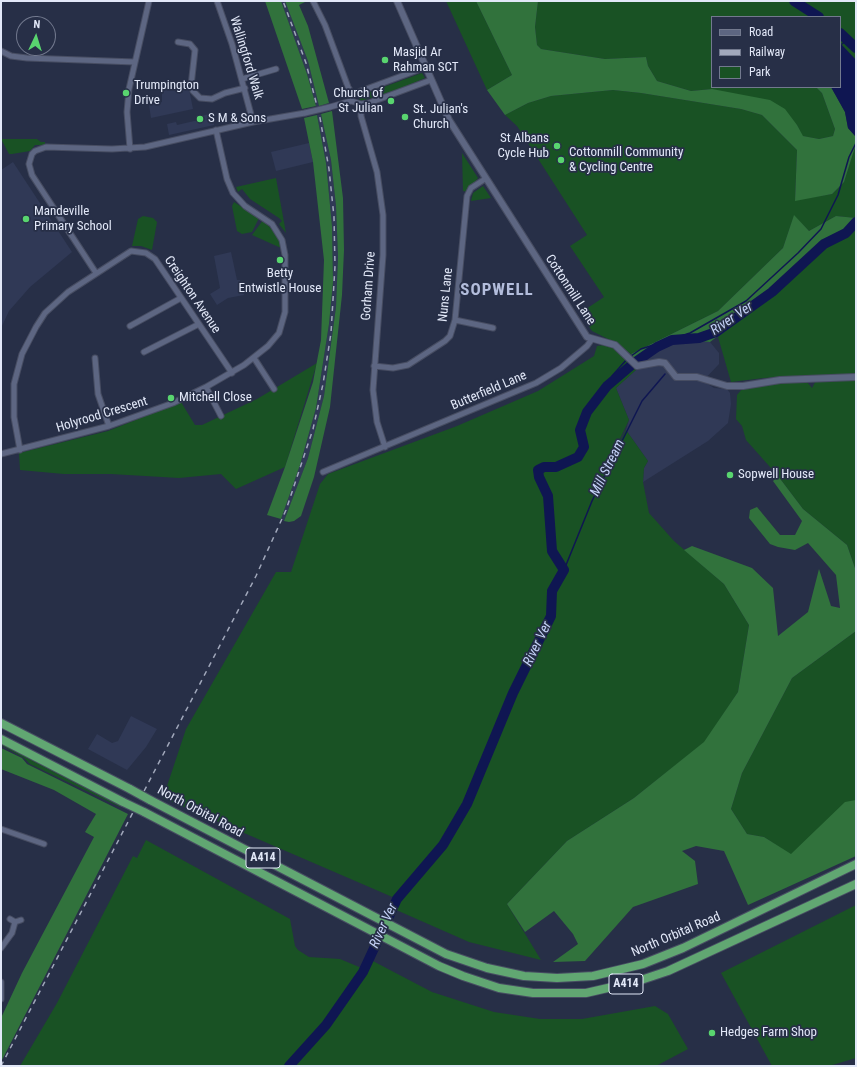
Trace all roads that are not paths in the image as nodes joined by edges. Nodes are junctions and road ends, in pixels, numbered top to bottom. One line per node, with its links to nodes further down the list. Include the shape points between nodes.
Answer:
1 (149, 1): 7 (street)
2 (217, 1): 10 (street, Wallingford Walk)
3 (313, 1): 13 (street, via 325,25 348,87)
4 (398, 1): 8 (street, Cottonmill Lane)
5 (178, 42): 12 (street, via 190,44 195,50 191,86 200,98 212,99)
6 (1, 51): 7 (street, via 11,56 26,58)
7 (135, 62): 18 (street, via 127,112)
8 (426, 67): 11 (street, Cottonmill Lane); 13 (street)
9 (276, 69): 10 (street)
10 (242, 79): 12 (street, Wallingford Walk)
11 (432, 80): 15 (street); 19 (street, Cottonmill Lane, via 449,120)
12 (245, 88): 16 (street, Wallingford Walk)
13 (354, 95): 14 (street)
14 (351, 101): 15 (street); 16 (street, bridge, via 305,113)
15 (361, 104): 30 (street, Gorham Drive, via 360,113 377,172 383,215 383,255)
16 (253, 122): 17 (street)
17 (216, 130): 18 (street); 29 (street, Holyrood Crescent, via 227,180 233,193 245,206 268,220 277,229 285,255 286,312 282,327 274,340)
18 (130, 149): 20 (street, via 46,147 32,154 30,159 32,175)
19 (485, 179): 22 (street, Nuns Lane, via 471,188 467,196); 26 (street, Cottonmill Lane, via 585,335)
20 (96, 273): 21 (street, Creighton Avenue, via 126,254 141,251 152,255); 38 (street, Creighton Avenue, via 68,292 45,313 22,354 13,399)
21 (182, 298): 23 (street, Creighton Avenue); 24 (street)
22 (455, 320): 25 (street); 30 (street, Nuns Lane, via 453,330 445,341 408,365 393,368)
23 (199, 324): 27 (street); 31 (street, Creighton Avenue)
24 (130, 326)
25 (493, 328)
26 (592, 339): 32 (street, Cottonmill Lane, via 615,345 640,367 665,363 678,378 697,377 734,386 780,380); 37 (street, Butterfield Lane, via 561,368 536,383)
27 (144, 352)
28 (95, 358): 36 (street, via 98,394)
29 (254, 358): 31 (street, Holyrood Crescent); 34 (street)
30 (374, 366): 37 (street, Gorham Drive, via 374,406)
31 (232, 373): 33 (street, Holyrood Crescent)
32 (856, 377)
33 (206, 388): 35 (street); 36 (street, Holyrood Crescent)
34 (274, 388)
35 (221, 416)
36 (109, 426): 38 (street, Holyrood Crescent)
37 (385, 447): 40 (street, Butterfield Lane)
38 (20, 450): 39 (street, Holyrood Crescent)
39 (1, 454)
40 (323, 472)
41 (1, 723): 45 (highway, North Orbital Road / A414, bridge, via 446,954 509,974 557,978 615,972 664,956)
42 (1, 739): 46 (highway, North Orbital Road / A414, bridge, via 439,966 499,988 533,993 586,993 638,981 668,971)
43 (1, 829): 44 (street)
44 (44, 844)
45 (856, 864)
46 (856, 884)
47 (10, 919): 49 (street)
48 (21, 920): 49 (street)
49 (15, 922): 50 (street, via 12,933)
50 (1, 948)
51 (1, 982): 52 (street)
52 (1, 999)

